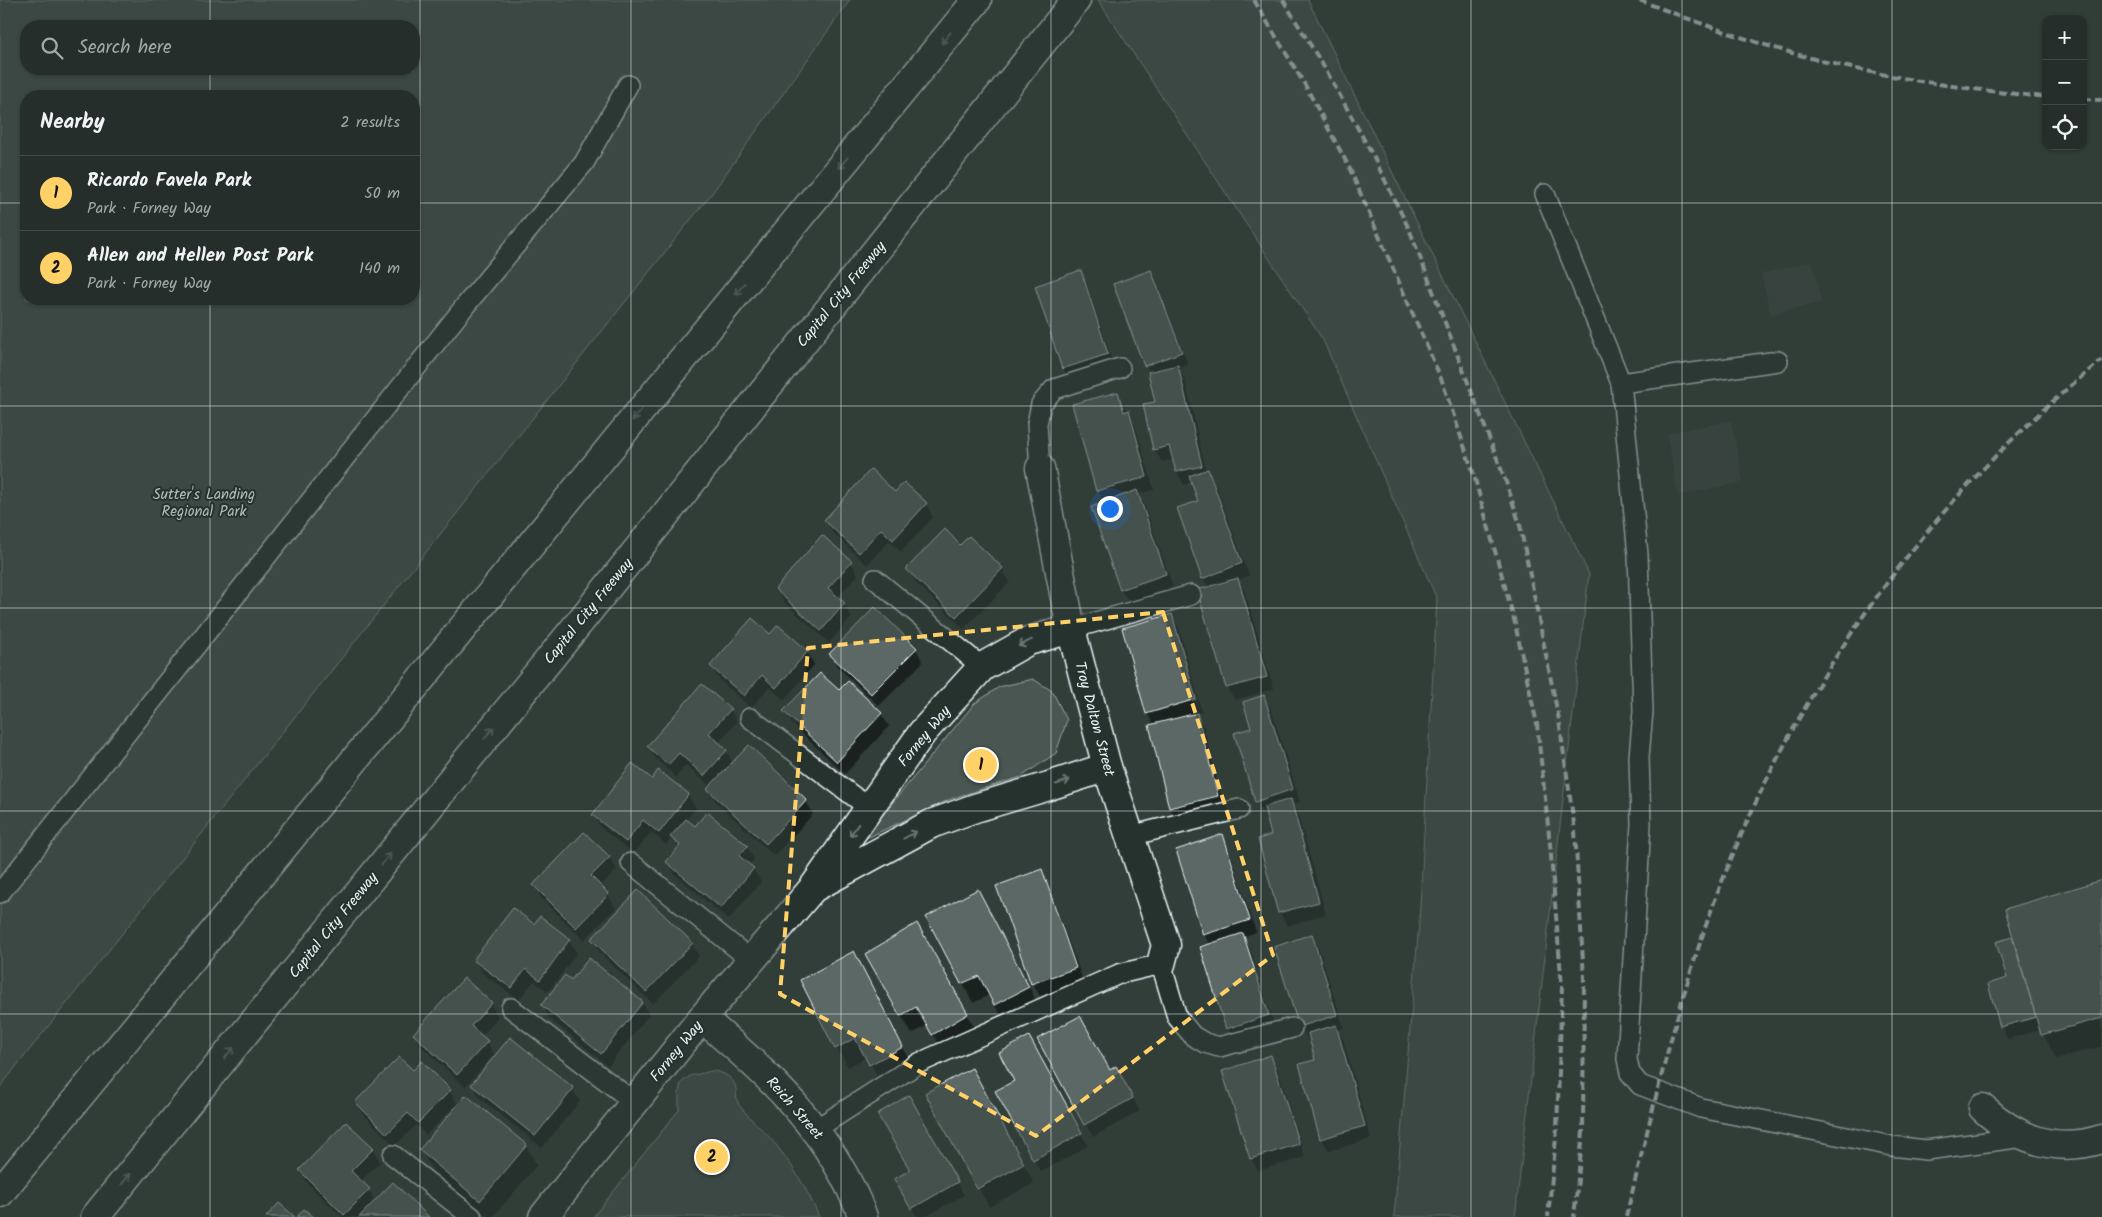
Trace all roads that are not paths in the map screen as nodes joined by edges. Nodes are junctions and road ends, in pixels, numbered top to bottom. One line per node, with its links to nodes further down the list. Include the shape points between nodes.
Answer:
1 (977, 0): 32 (main road, one-way to 32)
2 (1076, 0): 33 (main road, Capital City Freeway, one-way to 2, via 590,610)
3 (628, 85): 20 (lane, via 584,163 465,306)
4 (1545, 194): 7 (lane)
5 (1778, 361): 7 (lane)
6 (1120, 368): 8 (lane, via 1054,389 1042,404 1037,424)
7 (1620, 383): 29 (lane, via 1638,555 1643,711 1639,757 1641,824 1627,1059 1630,1073 1640,1085 1701,1108 1892,1146 1926,1150)
8 (1040, 468): 11 (main road, Troy Dalton Street)
9 (874, 580): 12 (lane)
10 (1191, 594): 11 (lane)
11 (1071, 629): 12 (main road, Forney Way, one-way to 12, via 1028,641); 14 (main road, Troy Dalton Street)
12 (982, 667): 15 (main road, Forney Way, via 922,733)
13 (750, 718): 15 (lane)
14 (1107, 767): 17 (main road, Troy Dalton Street); 19 (main road, Forney Way, one-way to 14, via 931,824)
15 (869, 808): 19 (main road, Forney Way, one-way to 19)
16 (1240, 809): 17 (lane)
17 (1130, 836): 22 (main road, Troy Dalton Street, via 1166,945)
18 (631, 864): 21 (lane)
19 (813, 888): 21 (main road, Forney Way)
20 (0, 892)
21 (751, 960): 24 (main road, Forney Way)
22 (1161, 964): 25 (lane, via 1177,1017 1193,1036 1205,1043 1219,1047); 28 (lane, via 1119,974 919,1063)
23 (511, 1008): 26 (lane)
24 (702, 1018): 26 (main road, Forney Way); 28 (main road, Reich Street, via 758,1066)
25 (1292, 1028)
26 (634, 1102): 35 (main road, Forney Way)
27 (1983, 1108): 29 (main road, via 2002,1125)
28 (816, 1129): 36 (main road, Reich Street, via 852,1188)
29 (2024, 1137): 30 (main road, via 2049,1144 2074,1145)
30 (2102, 1139)
31 (393, 1156): 34 (lane)
32 (0, 1193)
33 (95, 1217)
34 (472, 1217)
35 (543, 1217)
36 (863, 1217)

